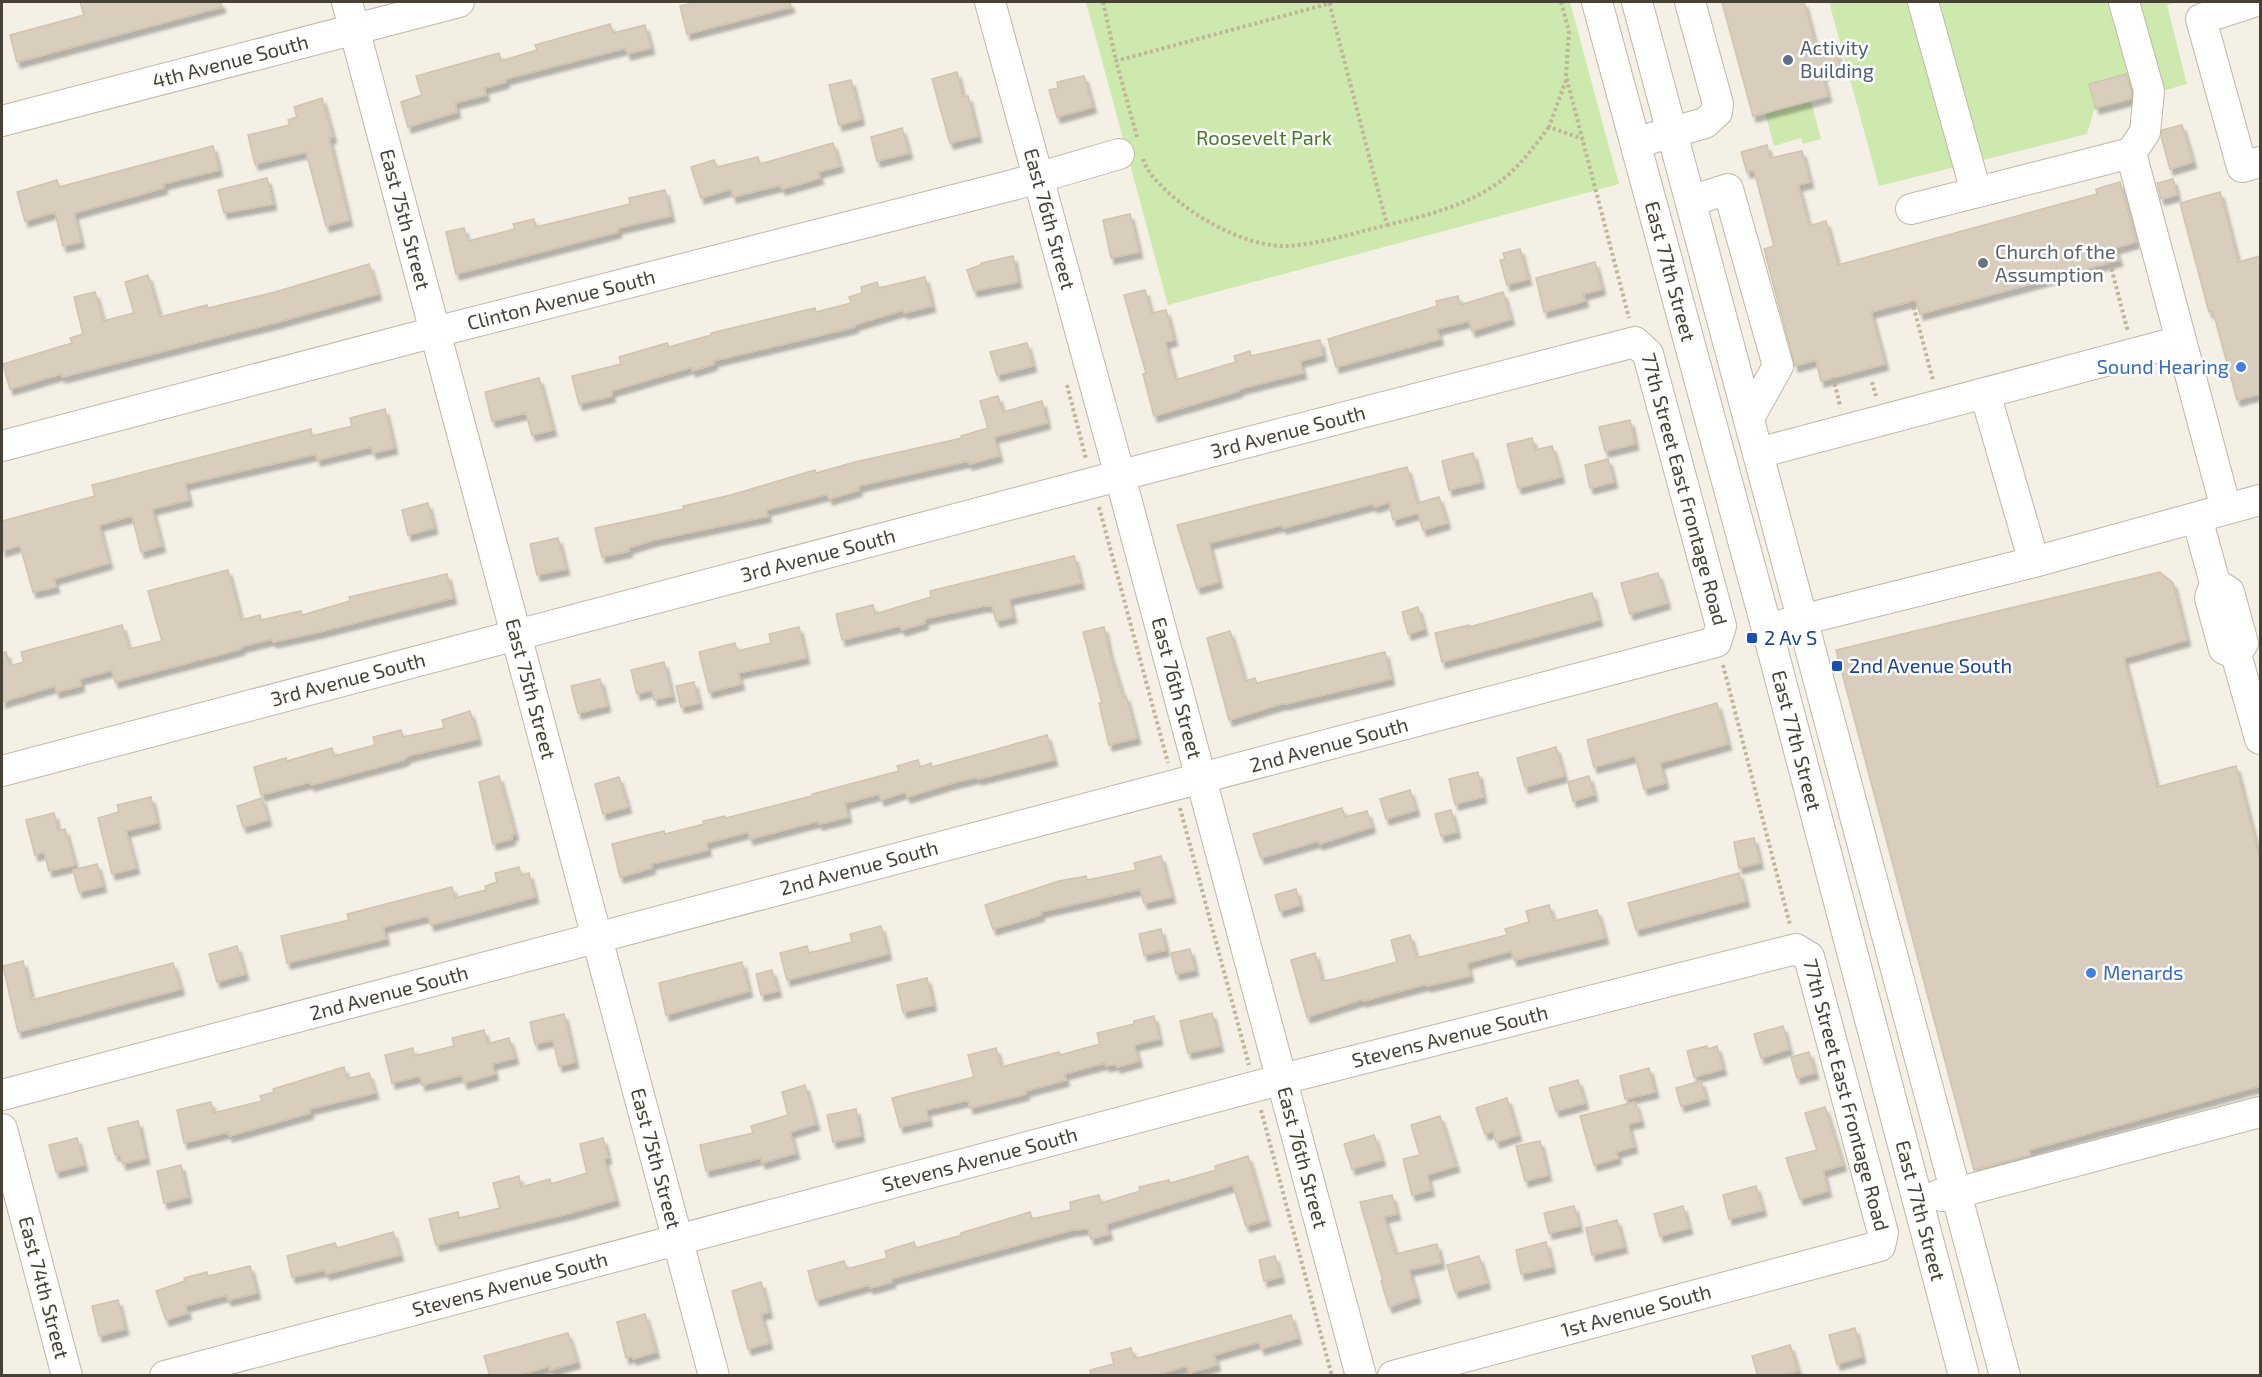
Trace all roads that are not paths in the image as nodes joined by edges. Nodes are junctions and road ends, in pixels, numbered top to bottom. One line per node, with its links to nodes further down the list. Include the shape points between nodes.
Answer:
1 (459, 2): 9 (street, 4th Avenue South)
2 (990, 2): 17 (street, East 76th Street)
3 (1597, 2): 13 (street, East 77th Street)
4 (1637, 2): 12 (street, East 77th Street)
5 (1690, 2): 12 (street, via 1717,112 1705,123)
6 (1923, 2): 18 (street)
7 (2124, 2): 15 (street, via 2149,91 2145,132)
8 (2252, 2): 10 (street); 16 (street, via 2201,19 2242,166)
9 (350, 15): 11 (street, 4th Avenue South); 21 (street, East 75th Street)
10 (2260, 23)
11 (2, 121)
12 (1673, 133): 13 (street); 19 (street, East 77th Street)
13 (1635, 142): 34 (street, East 77th Street)
14 (1133, 150): 17 (street, Clinton Avenue South)
15 (2131, 153): 18 (street); 22 (street)
16 (2260, 162)
17 (1036, 178): 21 (street, Clinton Avenue South); 28 (street, East 76th Street)
18 (1976, 192): 20 (street)
19 (1691, 201): 25 (street, East 77th Street); 25 (street, via 1728,189 1778,366)
20 (1911, 209)
21 (435, 332): 26 (street, Clinton Avenue South); 35 (street, East 75th Street)
22 (2181, 341): 24 (street); 30 (street)
23 (1635, 342): 28 (street, 3rd Avenue South); 36 (street, 77th Street East Frontage Road, via 1648,354 1686,491 1721,626)
24 (1985, 393): 27 (street); 32 (street)
25 (1749, 418): 27 (street, East 77th Street)
26 (2, 446)
27 (1758, 453): 33 (street, East 77th Street)
28 (1120, 476): 35 (street, 3rd Avenue South); 39 (street, East 76th Street)
29 (2260, 501): 30 (street)
30 (2226, 509): 31 (street)
31 (2197, 518): 32 (street); 37 (street, via 2215,584 2210,598 2224,649 2236,654)
32 (2034, 562): 33 (street)
33 (1803, 620): 34 (street); 47 (street, East 77th Street)
34 (1767, 629): 42 (street, East 77th Street)
35 (516, 635): 38 (street, 3rd Avenue South); 40 (street, East 75th Street)
36 (1716, 642): 39 (street, 2nd Avenue South)
37 (2260, 739)
38 (2, 771)
39 (1201, 778): 40 (street, 2nd Avenue South); 43 (street, East 76th Street)
40 (597, 938): 44 (street, 2nd Avenue South); 48 (street, East 75th Street)
41 (1796, 949): 43 (street, Stevens Avenue South); 49 (street, 77th Street East Frontage Road, via 1809,957 1883,1233)
42 (1855, 962): 47 (street, via 1879,1006 1925,1181 1930,1192 1942,1196); 55 (street, East 77th Street)
43 (1281, 1080): 48 (street, Stevens Avenue South); 53 (street, East 76th Street)
44 (2, 1095)
45 (2260, 1112): 47 (street)
46 (2, 1129): 50 (street, East 74th Street)
47 (1956, 1193): 56 (street, East 77th Street)
48 (678, 1240): 51 (street, Stevens Avenue South); 52 (street, East 75th Street)
49 (1880, 1246): 54 (street, 1st Avenue South)
50 (68, 1376)
51 (165, 1376)
52 (714, 1376)
53 (1361, 1376)
54 (1393, 1376)
55 (1964, 1376)
56 (2005, 1376)

